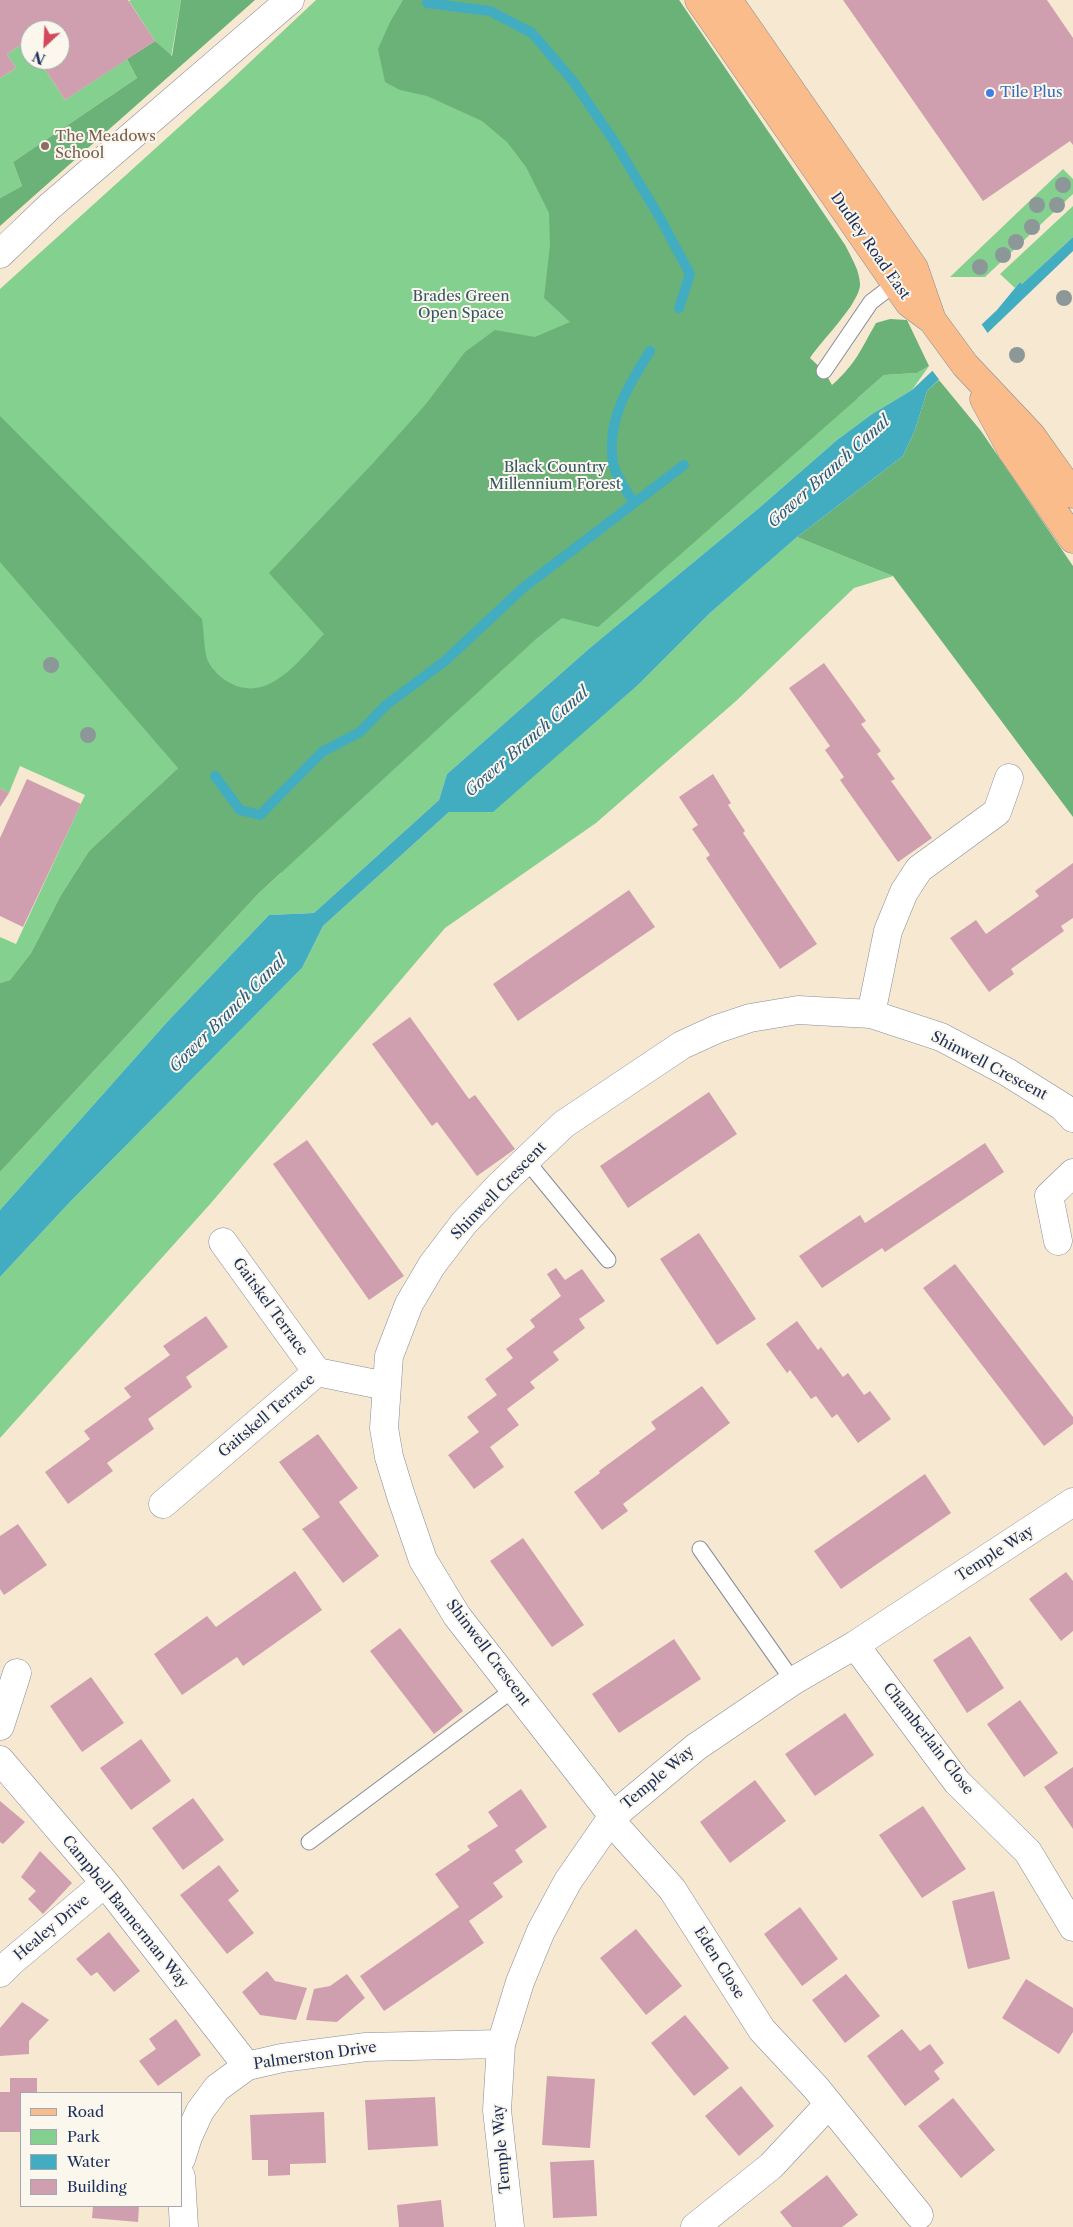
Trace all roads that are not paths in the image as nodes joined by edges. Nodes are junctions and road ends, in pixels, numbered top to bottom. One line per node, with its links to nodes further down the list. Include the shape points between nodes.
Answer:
1 (290, 0): 4 (street)
2 (699, 0): 5 (main road, Dudley Road East)
3 (728, 0): 5 (main road, Dudley Road East)
4 (0, 254)
5 (905, 276): 6 (main road, Dudley Road East, via 909,303 940,330); 7 (lane, via 871,302)
6 (965, 365): 8 (main road, via 1031,435); 9 (main road, via 1012,451)
7 (824, 371)
8 (1073, 494)
9 (1073, 539)
10 (1009, 778): 11 (street, via 998,812 919,869 904,892 888,931)
11 (871, 1014): 12 (street, Shinwell Crescent, via 941,1037 1007,1072 1063,1107); 13 (street, Shinwell Crescent, via 798,1010 750,1018 716,1029 682,1045 572,1119)
12 (1073, 1118)
13 (526, 1160): 17 (lane); 19 (street, Shinwell Crescent, via 464,1224 432,1265 409,1304 397,1334 389,1356)
14 (1073, 1173): 15 (street, via 1050,1196)
15 (1058, 1241)
16 (222, 1242): 18 (street, Gaitskel Terrace)
17 (608, 1260)
18 (318, 1372): 19 (street, Gaitskell Terrace); 21 (street, Gaitskell Terrace)
19 (386, 1386): 26 (street, Shinwell Crescent, via 384,1428 389,1457 423,1560 457,1616)
20 (1073, 1502): 23 (street, Temple Way)
21 (163, 1504)
22 (700, 1549): 25 (lane)
23 (855, 1645): 25 (street, Temple Way); 32 (street, Chamberlain Close, via 957,1782 1028,1852)
24 (17, 1673): 27 (street)
25 (793, 1680): 29 (street, Temple Way, via 696,1747)
26 (514, 1689): 29 (street, Shinwell Crescent); 30 (lane)
27 (0, 1726)
28 (0, 1760): 31 (street, Campbell Bannerman Way)
29 (612, 1818): 34 (street, Temple Way, via 568,1881 541,1931 520,1982); 36 (street, Eden Close, via 672,1889 762,2030)
30 (309, 1842)
31 (105, 1883): 33 (street, Healey Drive); 35 (street, Campbell Bannerman Way)
32 (1073, 1927)
33 (0, 1973)
34 (501, 2044): 35 (street, Palmerston Drive, via 366,2047); 41 (street, Temple Way, via 497,2110)
35 (247, 2066): 37 (street, Palmerston Drive, via 216,2088 192,2128)
36 (828, 2105): 39 (street, Eden Close); 42 (street, via 771,2166)
37 (182, 2157)
38 (182, 2194): 40 (street)
39 (919, 2215)
40 (184, 2227)
41 (510, 2227)
42 (696, 2227)

